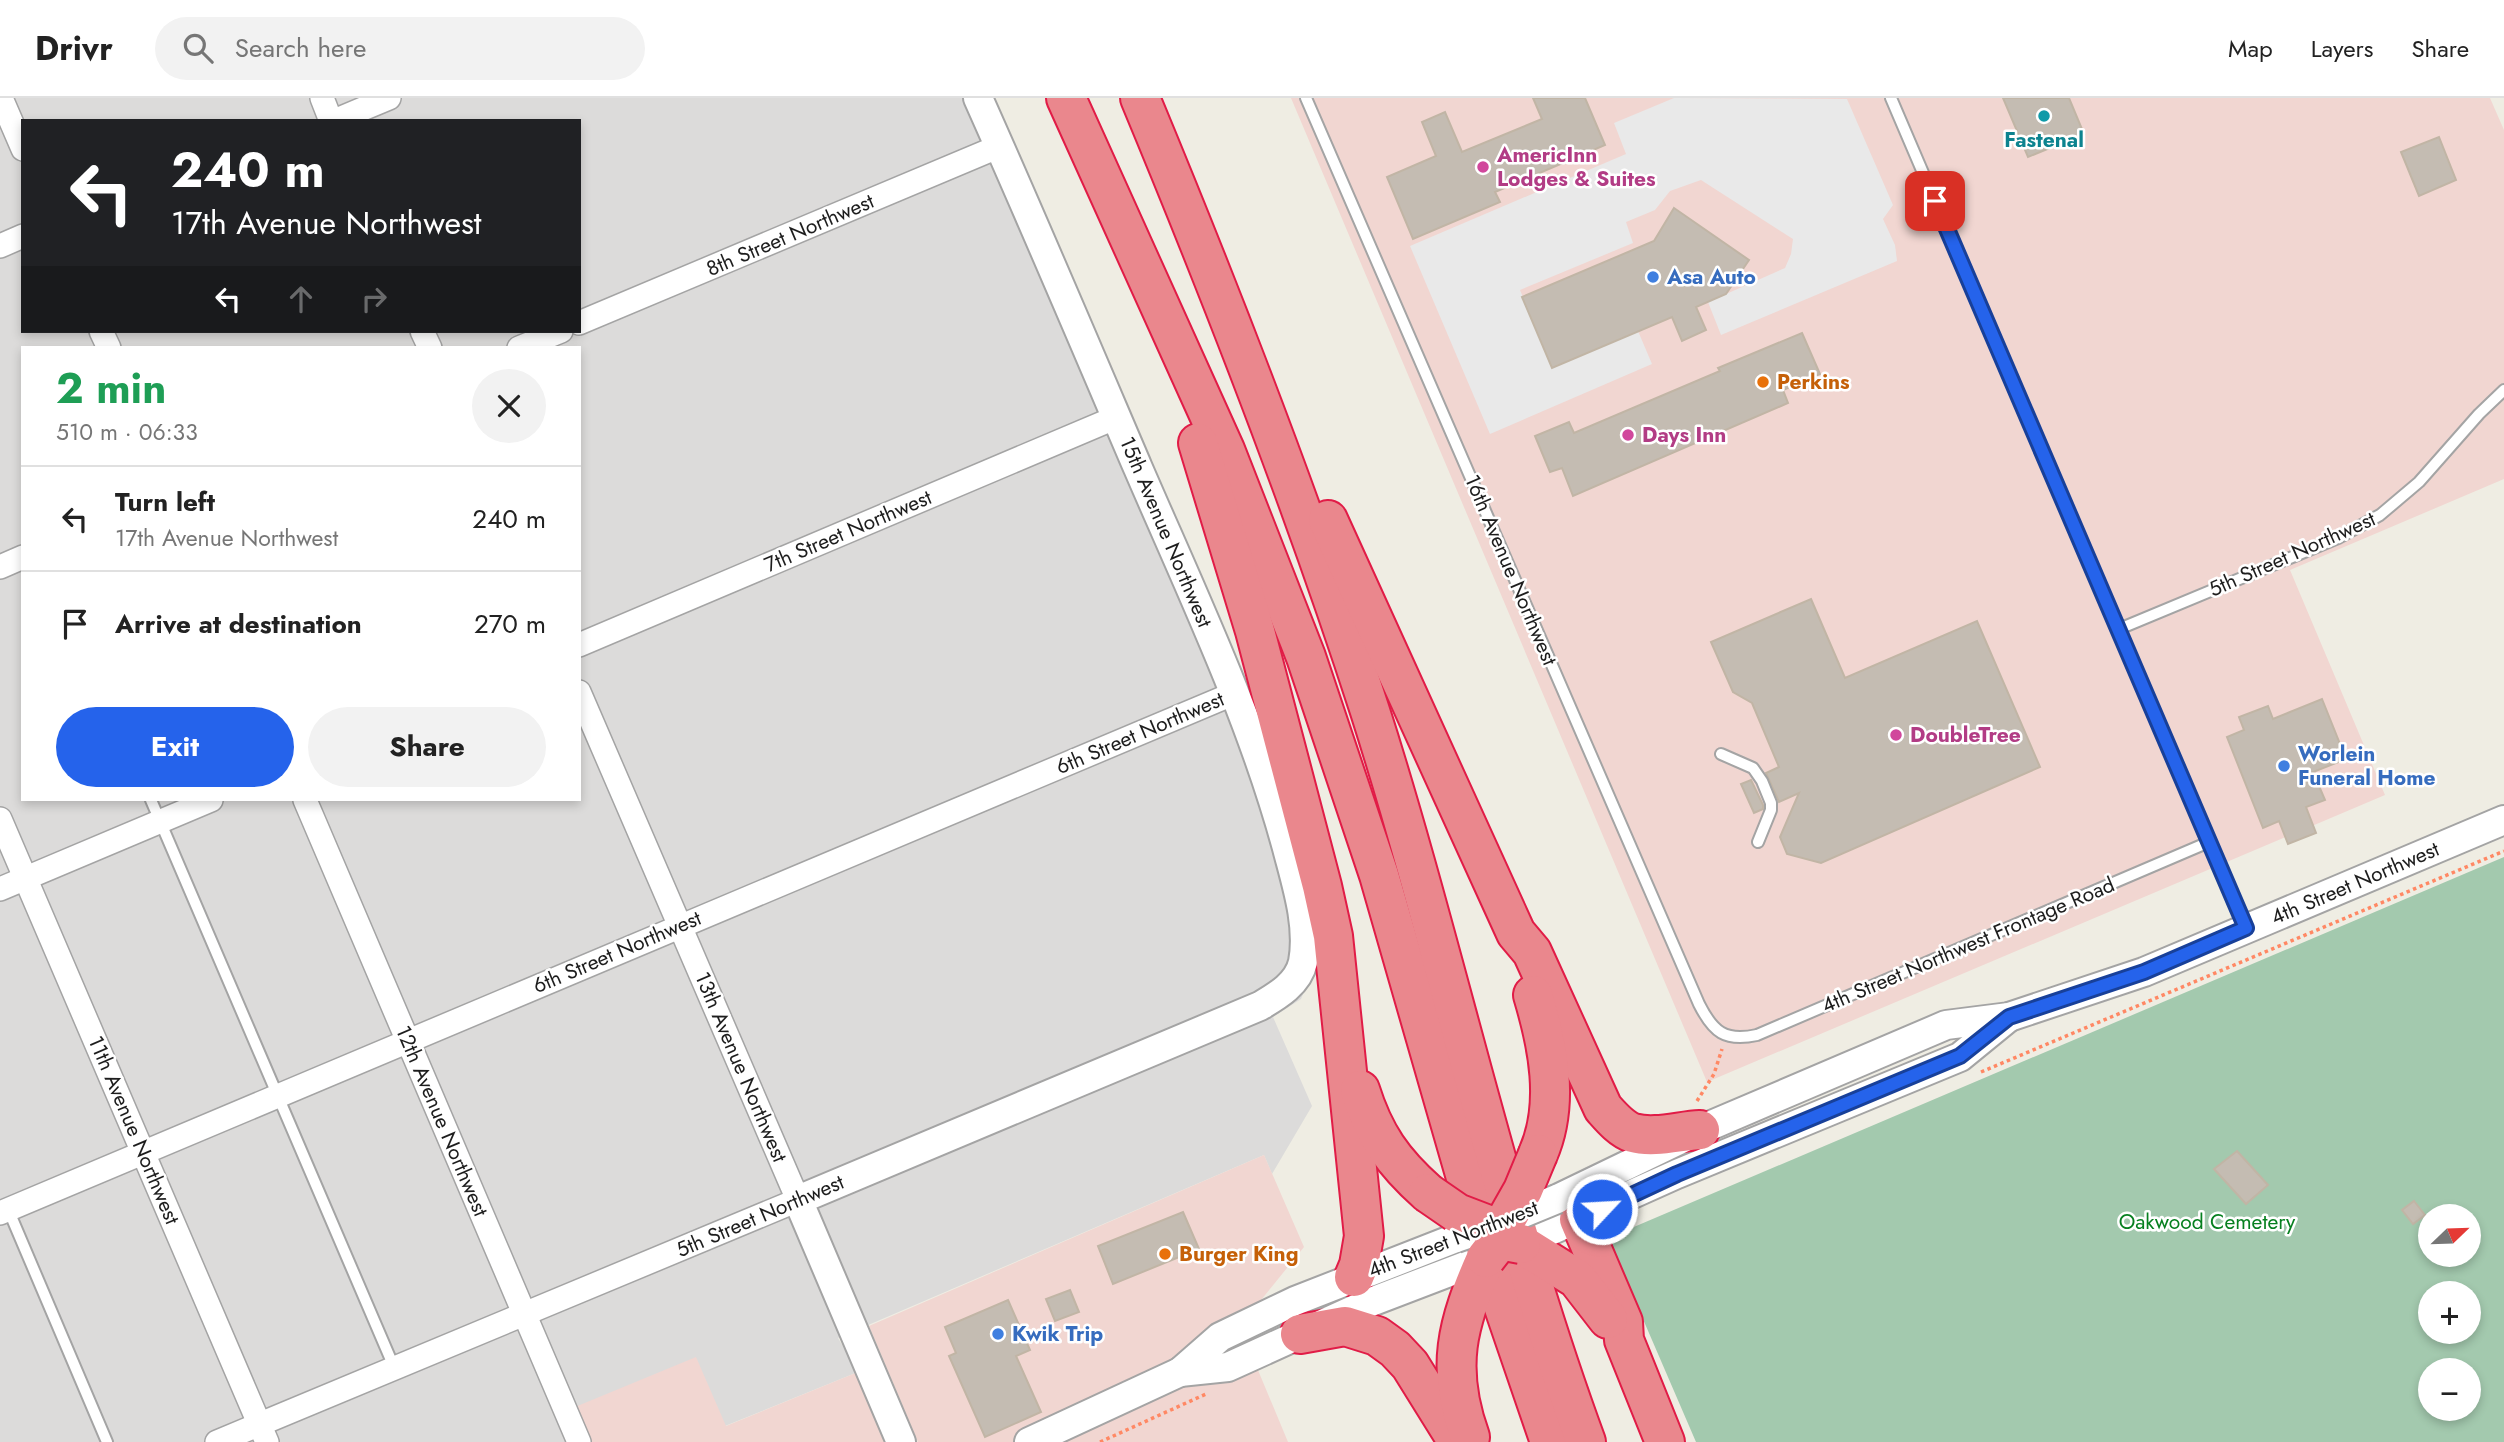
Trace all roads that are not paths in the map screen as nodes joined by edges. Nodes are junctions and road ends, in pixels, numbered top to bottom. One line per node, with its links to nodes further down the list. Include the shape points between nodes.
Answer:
1 (1, 98): 11 (street)
2 (322, 98): 9 (street)
3 (388, 98): 10 (street)
4 (978, 98): 12 (street, 15th Avenue Northwest)
5 (1066, 98): 15 (highway)
6 (1140, 98): 16 (highway)
7 (1306, 98): 45 (lane, 16th Avenue Northwest, via 1699,1004 1715,1029)
8 (1891, 98): 24 (lane)
9 (332, 119)
10 (338, 119)
11 (21, 144)
12 (1000, 146): 17 (street, 8th Street Northwest); 21 (street, 15th Avenue Northwest)
13 (21, 237): 14 (street)
14 (0, 246)
15 (1144, 271): 43 (highway, via 1255,631 1310,834 1333,936); 67 (highway, via 1252,516 1333,734 1379,875 1500,1296)
16 (1222, 297): 41 (highway); 68 (highway, via 1269,418 1370,712 1530,1277)
17 (581, 322)
18 (556, 333): 19 (street)
19 (524, 346)
20 (2504, 390): 24 (lane, 5th Street Northwest, via 2419,482 2380,515 2338,538)
21 (1117, 417): 25 (street, 7th Street Northwest); 26 (street, 15th Avenue Northwest)
22 (21, 558): 23 (street)
23 (0, 566)
24 (2119, 629): 36 (lane)
25 (581, 644)
26 (1235, 693): 39 (street, 6th Street Northwest); 42 (street, 15th Avenue Northwest, via 1274,803 1301,907 1303,963)
27 (581, 697): 39 (street, 13th Avenue Northwest)
28 (1720, 754): 35 (lane, via 1753,768 1771,803)
29 (151, 801): 34 (lane)
30 (209, 801): 34 (street)
31 (305, 801): 46 (street, 12th Avenue Northwest)
32 (0, 818): 37 (street, 11th Avenue Northwest)
33 (2504, 820): 40 (street, 4th Street Northwest)
34 (160, 821): 37 (street); 47 (lane)
35 (1758, 842)
36 (2209, 842): 40 (lane); 45 (lane, 4th Street Northwest Frontage Road, via 1757,1035)
37 (26, 878): 38 (street); 49 (street, 11th Avenue Northwest)
38 (0, 889)
39 (680, 925): 46 (street, 6th Street Northwest); 50 (street, 13th Avenue Northwest)
40 (2246, 928): 44 (street, 4th Street Northwest, via 2144,972)
41 (1517, 933): 48 (highway, via 1532,952 1603,1108 1616,1122 1632,1133); 52 (highway, bridge, via 1541,1024 1549,1074 1548,1122)
42 (1296, 979): 50 (street, 5th Street Northwest, via 1259,1006)
43 (1339, 997): 52 (highway, bridge, via 1352,1020 1359,1086 1390,1155 1428,1193); 53 (highway, via 1364,1236)
44 (2009, 1017): 48 (street, 4th Street Northwest, via 1946,1025); 52 (street, 4th Street Northwest, via 1960,1056 1677,1174)
45 (1725, 1035)
46 (408, 1041): 47 (street, 6th Street Northwest); 54 (street, 12th Avenue Northwest)
47 (277, 1096): 49 (street, 6th Street Northwest); 57 (lane)
48 (1700, 1130): 52 (street, 4th Street Northwest)
49 (143, 1152): 51 (street, 6th Street Northwest); 59 (street, 11th Avenue Northwest)
50 (798, 1200): 54 (street, 5th Street Northwest); 63 (street, 13th Avenue Northwest)
51 (4, 1211): 60 (lane)
52 (1504, 1236): 53 (street, 4th Street Northwest); 55 (street, 4th Street Northwest); 56 (highway, via 1577,1279); 56 (highway, via 1623,1322); 66 (highway, via 1462,1317 1456,1347 1462,1417)
53 (1354, 1277): 58 (street, 4th Street Northwest, via 1220,1337)
54 (524, 1314): 57 (street, 5th Street Northwest); 62 (street, 12th Avenue Northwest)
55 (1300, 1334): 58 (street, 4th Street Northwest, via 1228,1367); 65 (highway, via 1345,1326 1377,1336 1410,1365)
56 (1624, 1340): 69 (highway)
57 (394, 1367): 59 (street, 5th Street Northwest)
58 (1180, 1372): 64 (street, 4th Street Northwest)
59 (263, 1433): 61 (street, 5th Street Northwest)
60 (107, 1442)
61 (217, 1442)
62 (579, 1442)
63 (901, 1442)
64 (1029, 1442)
65 (1458, 1442)
66 (1472, 1442)
67 (1550, 1442)
68 (1586, 1442)
69 (1665, 1442)

